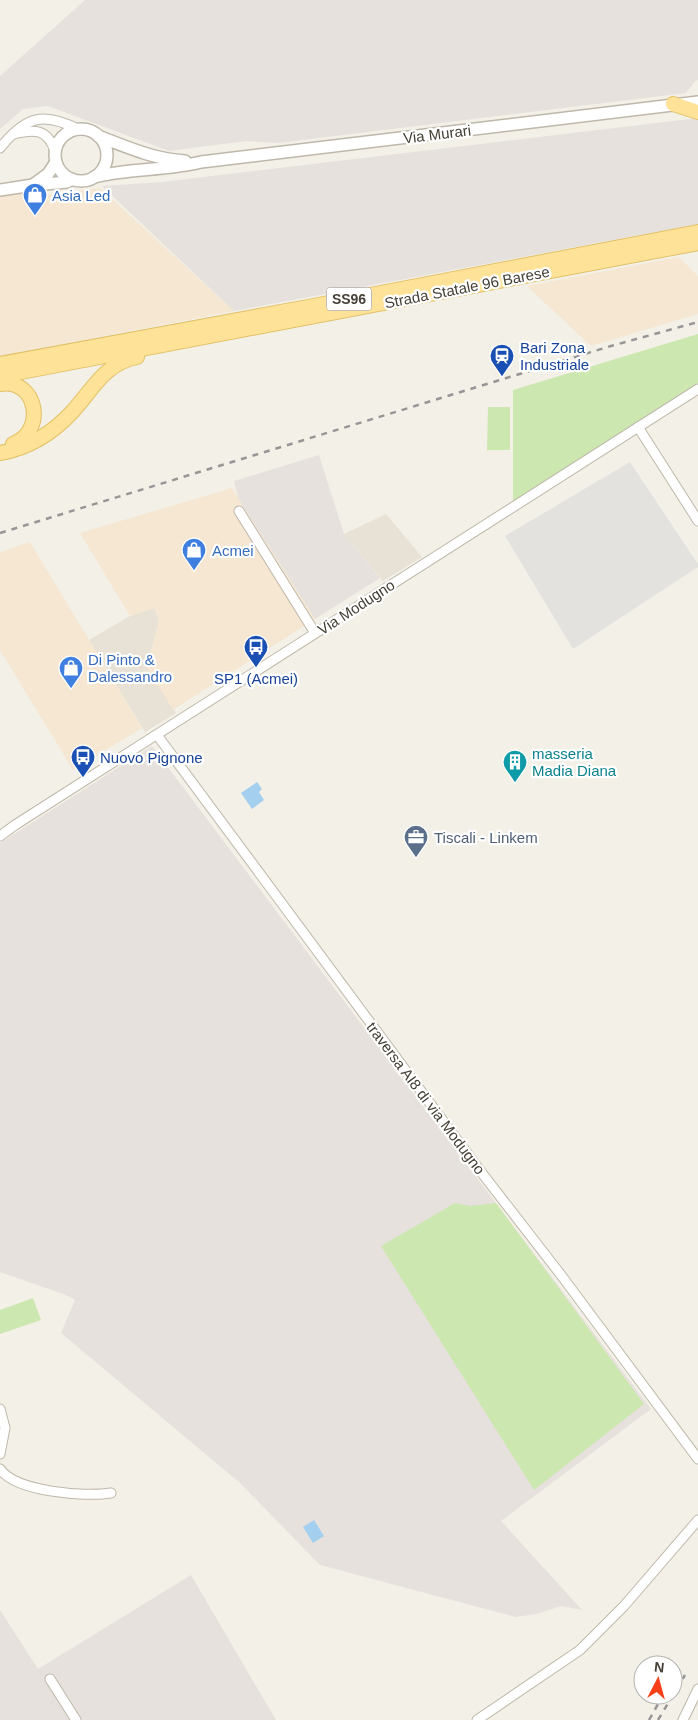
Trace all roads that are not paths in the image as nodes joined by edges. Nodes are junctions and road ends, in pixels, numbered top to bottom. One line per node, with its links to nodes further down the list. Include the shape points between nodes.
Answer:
1 (698, 102): 2 (street, Via Murari)
2 (673, 104): 3 (main road); 9 (street, Via Murari)
3 (698, 112)
4 (80, 130): 5 (street, via 59,120 43,118 26,122); 6 (street); 8 (street, via 64,136 58,143)
5 (13, 134): 7 (street); 8 (street, via 30,130 40,132 49,138)
6 (98, 136): 9 (street, Via Murari, via 157,158); 10 (street, via 103,142 106,157 105,165)
7 (0, 148)
8 (56, 157): 11 (street, via 59,170); 12 (street, via 48,174)
9 (201, 162): 10 (street, Via Murari)
10 (94, 177): 11 (street)
11 (72, 180): 12 (street)
12 (33, 185): 13 (street)
13 (0, 190)
14 (698, 225): 17 (main road, via 638,236)
15 (698, 232): 17 (main road, Strada Statale 96 Barese / SS96)
16 (698, 243): 18 (main road, Strada Statale 96 Barese / SS96)
17 (600, 251): 19 (main road, Strada Statale 96 Barese / SS96)
18 (210, 336): 20 (main road, Strada Statale 96 Barese / SS96); 24 (main road, via 192,346 118,363 102,376 56,428 28,445 13,451)
19 (0, 364)
20 (0, 376)
21 (0, 384): 24 (main road, via 14,385 28,394 34,415 24,438)
22 (698, 389): 23 (street, Via Modugno)
23 (638, 427): 26 (street); 27 (street, Via Modugno)
24 (0, 451)
25 (238, 511): 27 (street)
26 (698, 521)
27 (315, 633): 28 (street, Via Modugno)
28 (157, 735): 29 (street, Via Modugno); 34 (street, traversa AI8 di via Modugno)
29 (14, 825): 30 (street, Via Modugno); 31 (street, Via Modugno)
30 (0, 830)
31 (0, 836)
32 (0, 1409): 33 (street, via 5,1428)
33 (0, 1454)
34 (698, 1460)
35 (0, 1469): 36 (street, via 15,1480 43,1490 87,1495)
36 (111, 1493)
37 (698, 1520): 41 (street, via 624,1606 580,1650)
38 (50, 1679): 40 (street)
39 (698, 1689): 42 (street)
40 (76, 1720)
41 (477, 1720)
42 (683, 1720)

